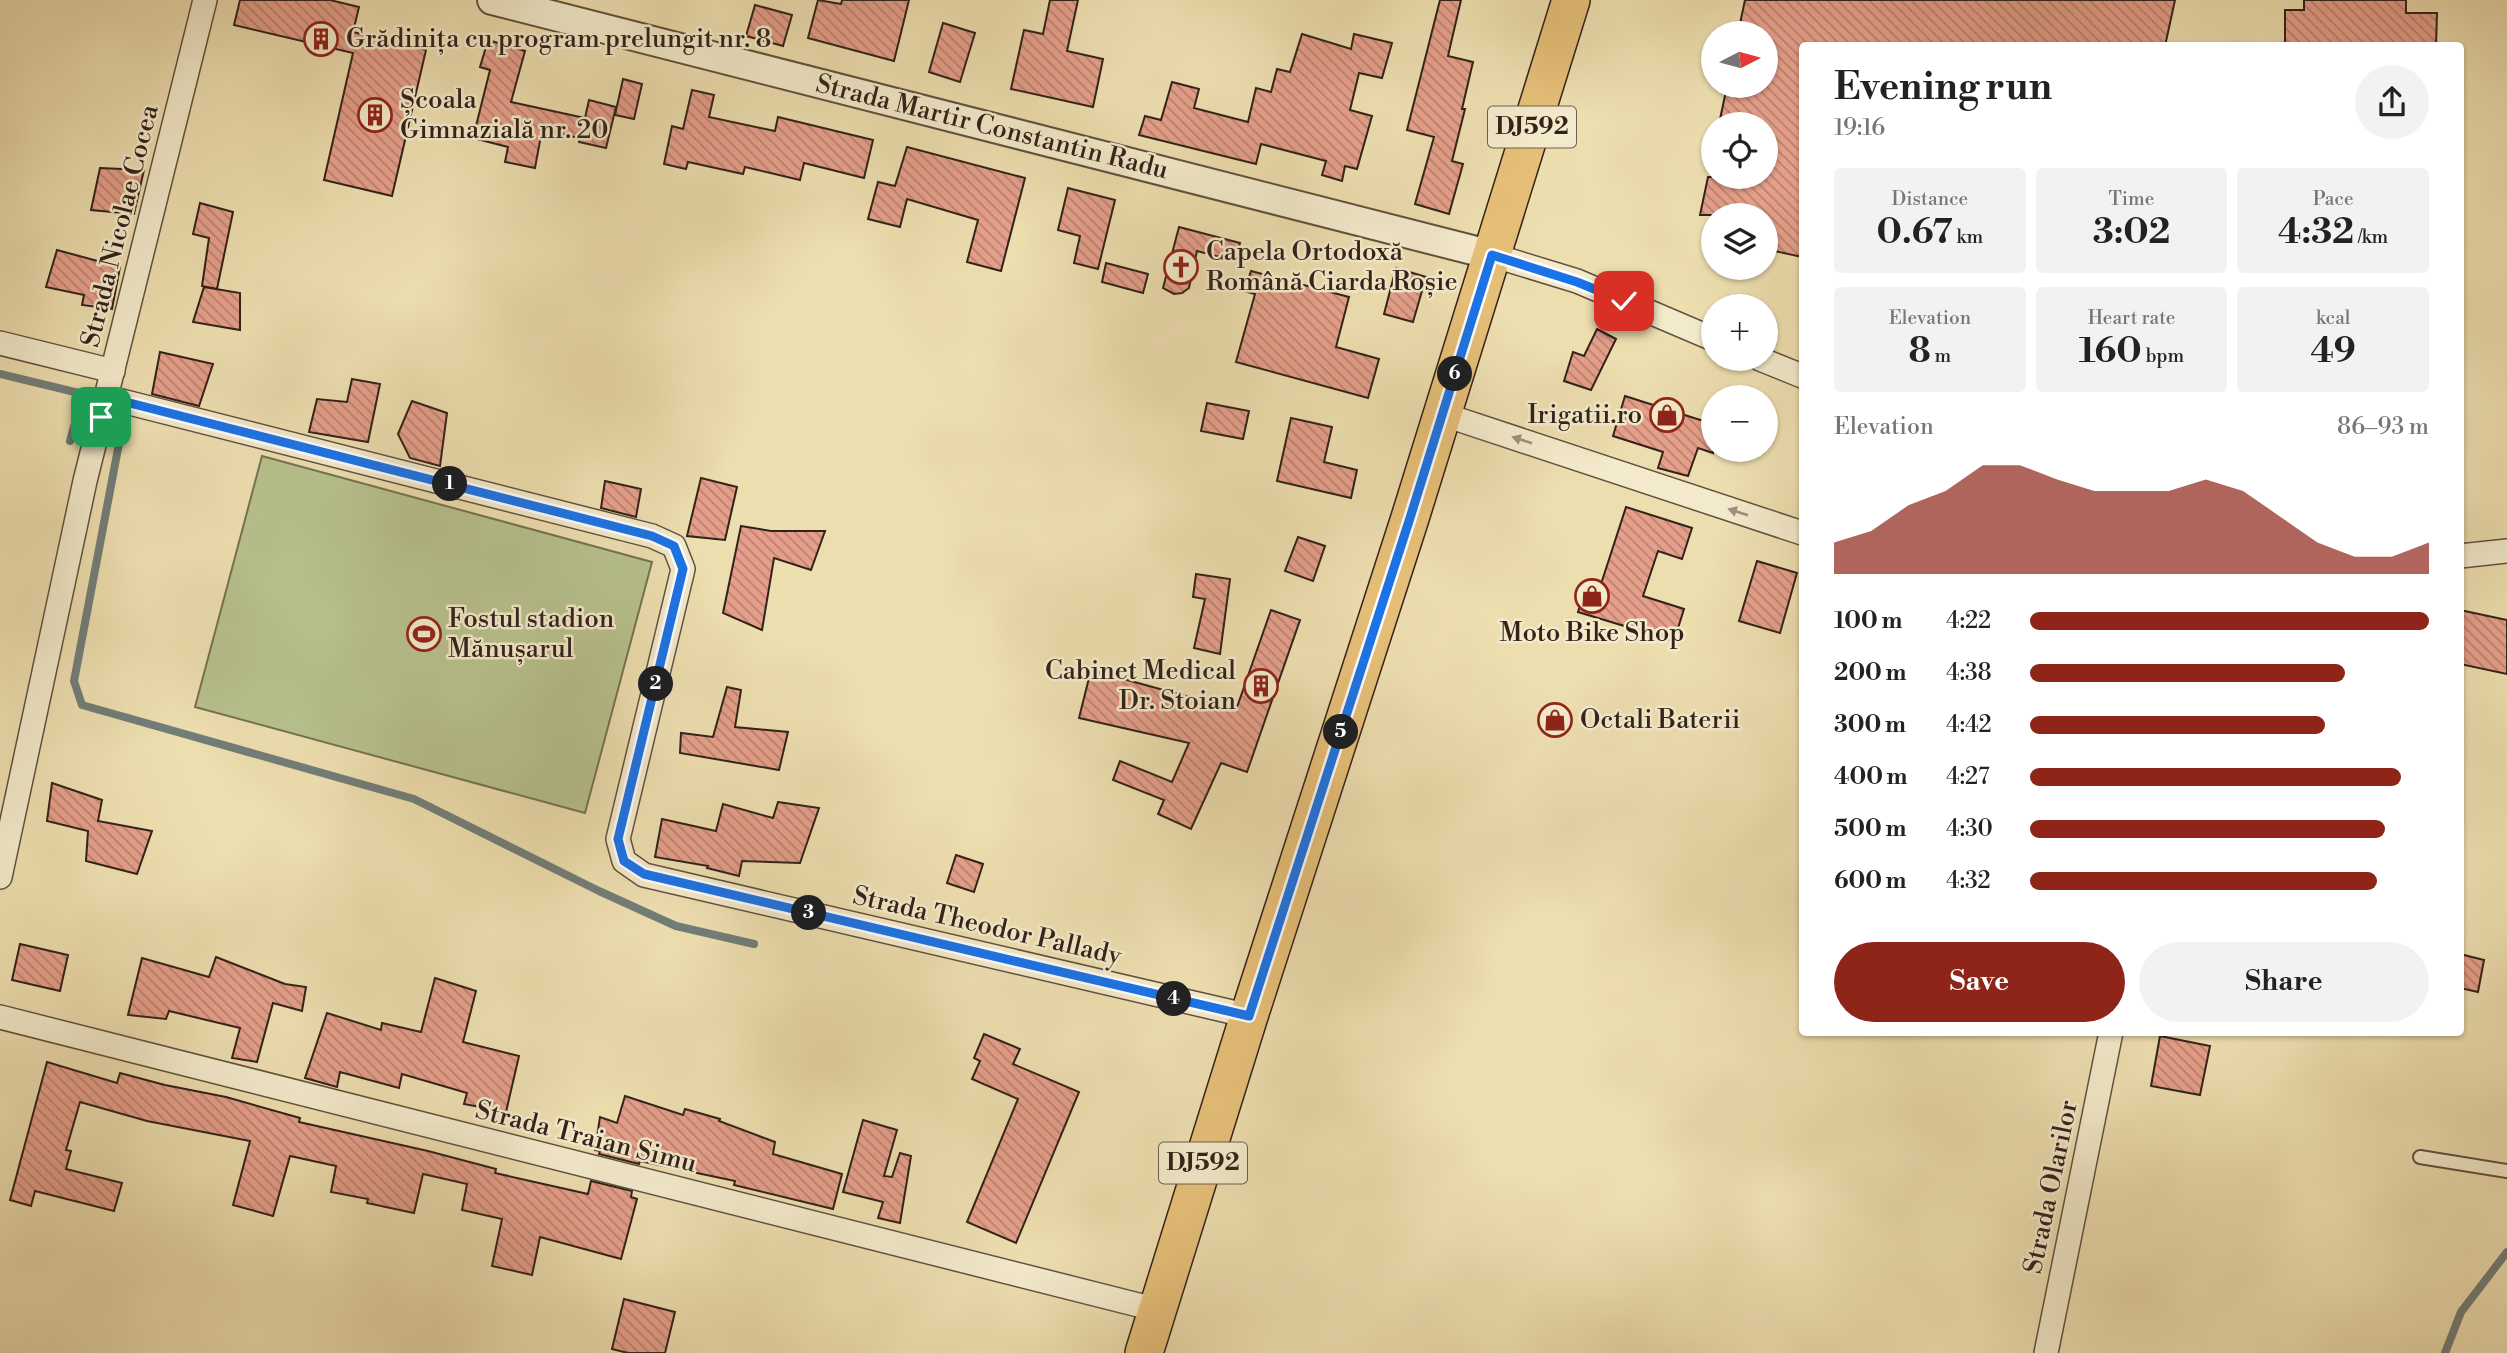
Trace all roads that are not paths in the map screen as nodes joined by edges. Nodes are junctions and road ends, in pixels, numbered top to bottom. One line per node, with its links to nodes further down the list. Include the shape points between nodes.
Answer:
1 (205, 0): 8 (street, Strada Nicolae Cocea)
2 (492, 0): 4 (street, Strada Martir Constantin Radu)
3 (1571, 0): 4 (main road, DJ592)
4 (1492, 255): 5 (street, via 1577,282); 11 (main road, DJ592)
5 (1701, 334)
6 (0, 343): 8 (street)
7 (1778, 366): 9 (street)
8 (113, 371): 10 (street, Strada Nicolae Cocea)
9 (1799, 375)
10 (106, 397): 15 (street, Strada Nicolae Cocea); 16 (street, Strada Theodor Pallady, via 639,533 674,546 683,569 618,839 624,861 644,874)
11 (1442, 414): 12 (street, one-way to 11); 16 (main road, DJ592)
12 (1799, 532)
13 (2507, 551): 14 (street)
14 (2464, 556)
15 (0, 877)
16 (1249, 1016): 21 (main road, DJ592)
17 (0, 1017): 21 (street, Strada Traian Simu)
18 (2110, 1036): 23 (street, Strada Olarilor)
19 (2420, 1157): 20 (lane)
20 (2507, 1171)
21 (1158, 1310): 22 (main road, DJ592)
22 (1144, 1353)
23 (2046, 1353)

